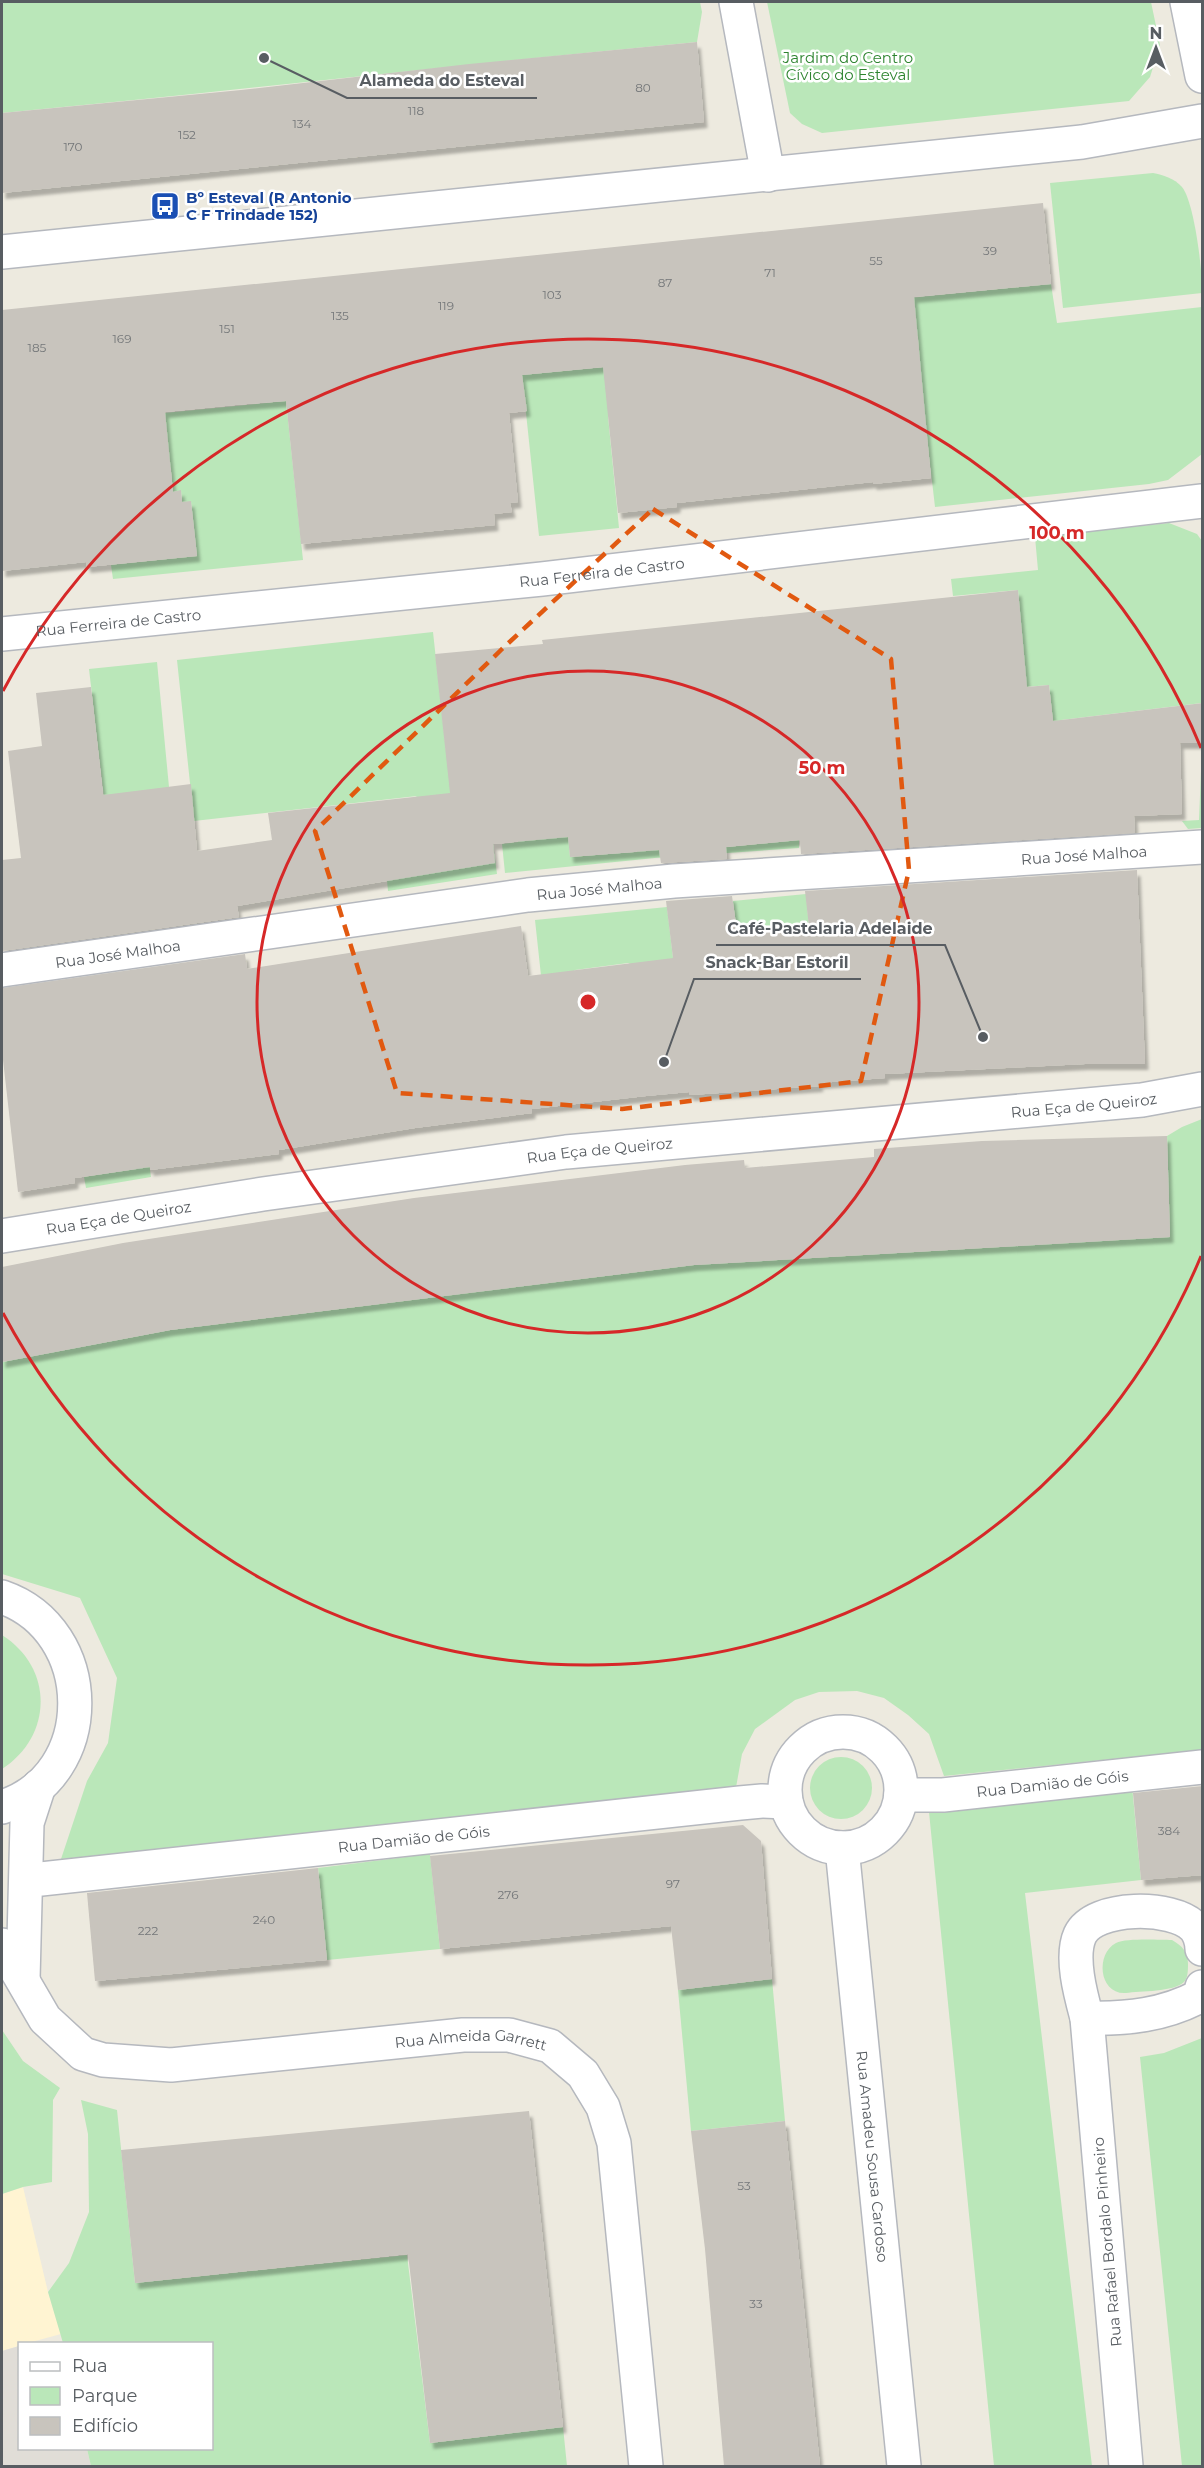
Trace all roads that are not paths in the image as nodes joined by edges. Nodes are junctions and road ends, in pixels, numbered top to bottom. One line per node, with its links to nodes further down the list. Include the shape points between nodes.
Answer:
1 (736, 2): 5 (street)
2 (1187, 2): 3 (street)
3 (1203, 76)
4 (1203, 121): 5 (street, via 1082,142)
5 (768, 175): 6 (street)
6 (2, 252)
7 (1203, 501): 8 (street, Rua Ferreira de Castro, via 542,579)
8 (2, 634)
9 (1203, 847): 10 (street, Rua José Malhoa, via 674,881 539,894)
10 (2, 970)
11 (1203, 1089): 12 (street, Rua Eça de Queiroz, via 1142,1100 566,1152)
12 (2, 1235)
13 (2, 1597): 15 (street, via 15,1601 44,1623 65,1653 75,1687 74,1723 62,1757)
14 (1203, 1767): 16 (street, Rua Damião de Góis, via 943,1796)
15 (39, 1786): 18 (street); 23 (street, via 27,1823)
16 (901, 1796): 17 (street, via 899,1770 889,1754 858,1733 838,1731 819,1737 790,1764 785,1782); 19 (street, via 891,1824 878,1837 861,1846)
17 (786, 1802): 19 (street, via 793,1820 806,1835 823,1845); 20 (street, Rua Damião de Góis, via 751,1802)
18 (2, 1807)
19 (842, 1848): 27 (street, Rua Amadeu Sousa Cardoso)
20 (41, 1879)
21 (2, 1945): 23 (street, Rua Almeida Garrett)
22 (1203, 1949): 25 (street, Rua Rafael Bordalo Pinheiro, via 1196,1929 1169,1914 1118,1912 1089,1926 1080,1935 1076,1954 1079,1990)
23 (23, 1979): 26 (street, Rua Almeida Garrett, via 45,2019 83,2054 103,2060 171,2065 463,2035 509,2035 550,2046 583,2074 603,2107 614,2143)
24 (1203, 1987): 25 (street, via 1200,1996 1178,2007 1120,2019)
25 (1087, 2018): 28 (street, Rua Rafael Bordalo Pinheiro)
26 (646, 2466)
27 (904, 2466)
28 (1126, 2466)

